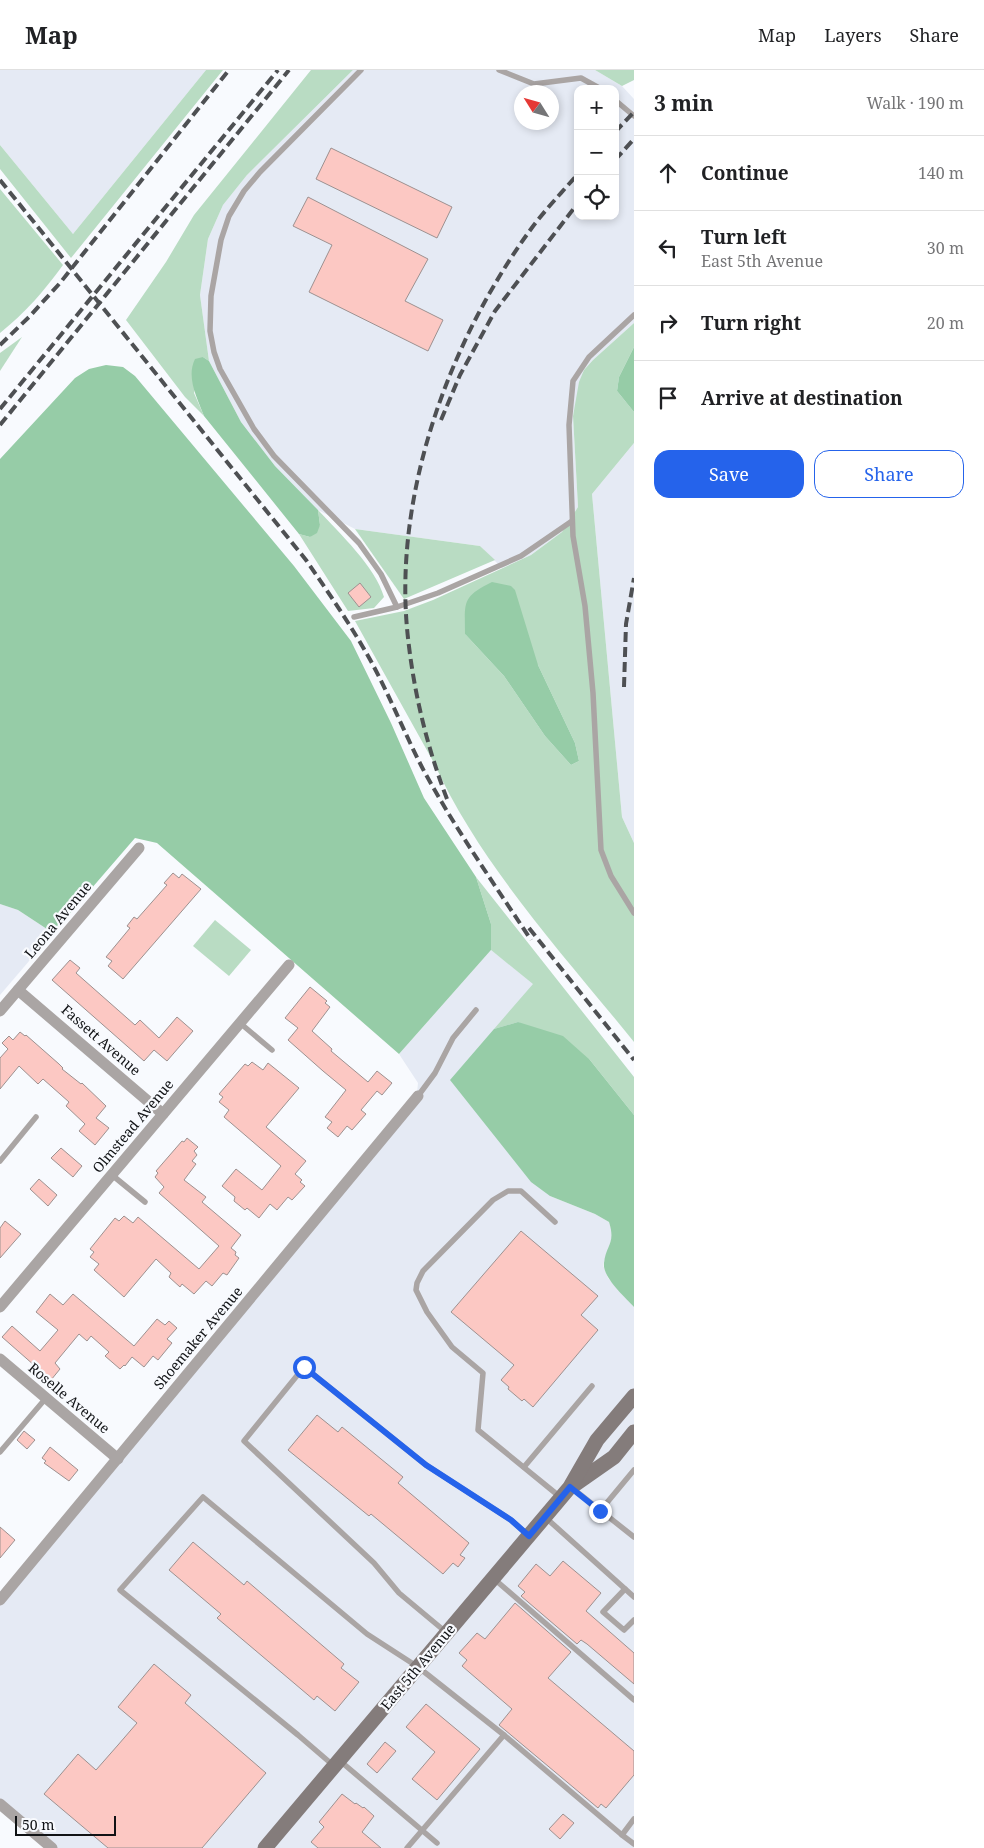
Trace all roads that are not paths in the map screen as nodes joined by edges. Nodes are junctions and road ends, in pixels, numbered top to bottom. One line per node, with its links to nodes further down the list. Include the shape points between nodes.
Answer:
1 (361, 70): 8 (lane, via 260,172 229,216 221,240 211,296 210,331 220,369 254,430 274,456 359,544 381,574)
2 (499, 70): 3 (lane, via 534,84 581,78)
3 (594, 85)
4 (619, 103): 5 (lane)
5 (634, 116)
6 (634, 315): 7 (lane, via 590,357 573,381 569,425)
7 (572, 521): 8 (lane, via 520,556 438,594); 11 (lane, via 586,616 601,850 611,876)
8 (397, 607): 9 (lane)
9 (354, 617)
10 (139, 848): 13 (street, Leona Avenue)
11 (634, 913)
12 (289, 965): 16 (street, Olmstead Avenue)
13 (18, 990): 15 (street, Leona Avenue); 19 (street, Fassett Avenue)
14 (476, 1010): 18 (lane, via 452,1038 435,1073)
15 (0, 1011)
16 (240, 1023): 17 (lane); 19 (street, Olmstead Avenue)
17 (272, 1050)
18 (418, 1096): 32 (street, Shoemaker Avenue)
19 (163, 1114): 22 (street, Olmstead Avenue)
20 (36, 1117): 21 (lane)
21 (0, 1161)
22 (112, 1174): 23 (lane); 25 (street, Olmstead Avenue)
23 (145, 1202)
24 (554, 1222): 33 (lane, via 521,1191 508,1191 493,1200 423,1272 416,1290 452,1347 483,1373 478,1430)
25 (0, 1307)
26 (0, 1359): 29 (street, Roselle Avenue)
27 (592, 1386): 33 (lane)
28 (634, 1396): 35 (main road, East 5th Avenue, via 597,1440)
29 (46, 1398): 31 (lane); 32 (street, Roselle Avenue)
30 (634, 1432): 35 (main road, East 5th Avenue, via 614,1457)
31 (0, 1452)
32 (118, 1459): 43 (street, Shoemaker Avenue)
33 (524, 1467): 35 (lane)
34 (634, 1470): 36 (lane)
35 (566, 1492): 36 (lane); 37 (main road, East 5th Avenue)
36 (600, 1511): 39 (lane)
37 (545, 1517): 38 (main road, East 5th Avenue); 41 (lane)
38 (529, 1536): 40 (main road, East 5th Avenue); 45 (lane, via 511,1520 426,1465 304,1367 244,1441 374,1563 399,1593)
39 (634, 1537)
40 (493, 1578): 45 (main road, East 5th Avenue); 47 (lane)
41 (625, 1589): 42 (lane); 44 (lane, via 604,1612 624,1630)
42 (634, 1597)
43 (0, 1600)
44 (634, 1620)
45 (447, 1633): 46 (main road, East 5th Avenue)
46 (418, 1668): 48 (lane); 49 (main road, East 5th Avenue); 49 (lane, via 367,1634 203,1497 120,1590)
47 (634, 1700)
48 (504, 1735): 52 (lane); 53 (lane)
49 (337, 1763): 52 (lane); 57 (main road, East 5th Avenue)
50 (0, 1804): 56 (street)
51 (634, 1819): 53 (lane)
52 (422, 1831): 54 (lane); 58 (lane)
53 (622, 1835): 55 (lane)
54 (437, 1843)
55 (634, 1844)
56 (52, 1848)
57 (265, 1848)
58 (408, 1848)

